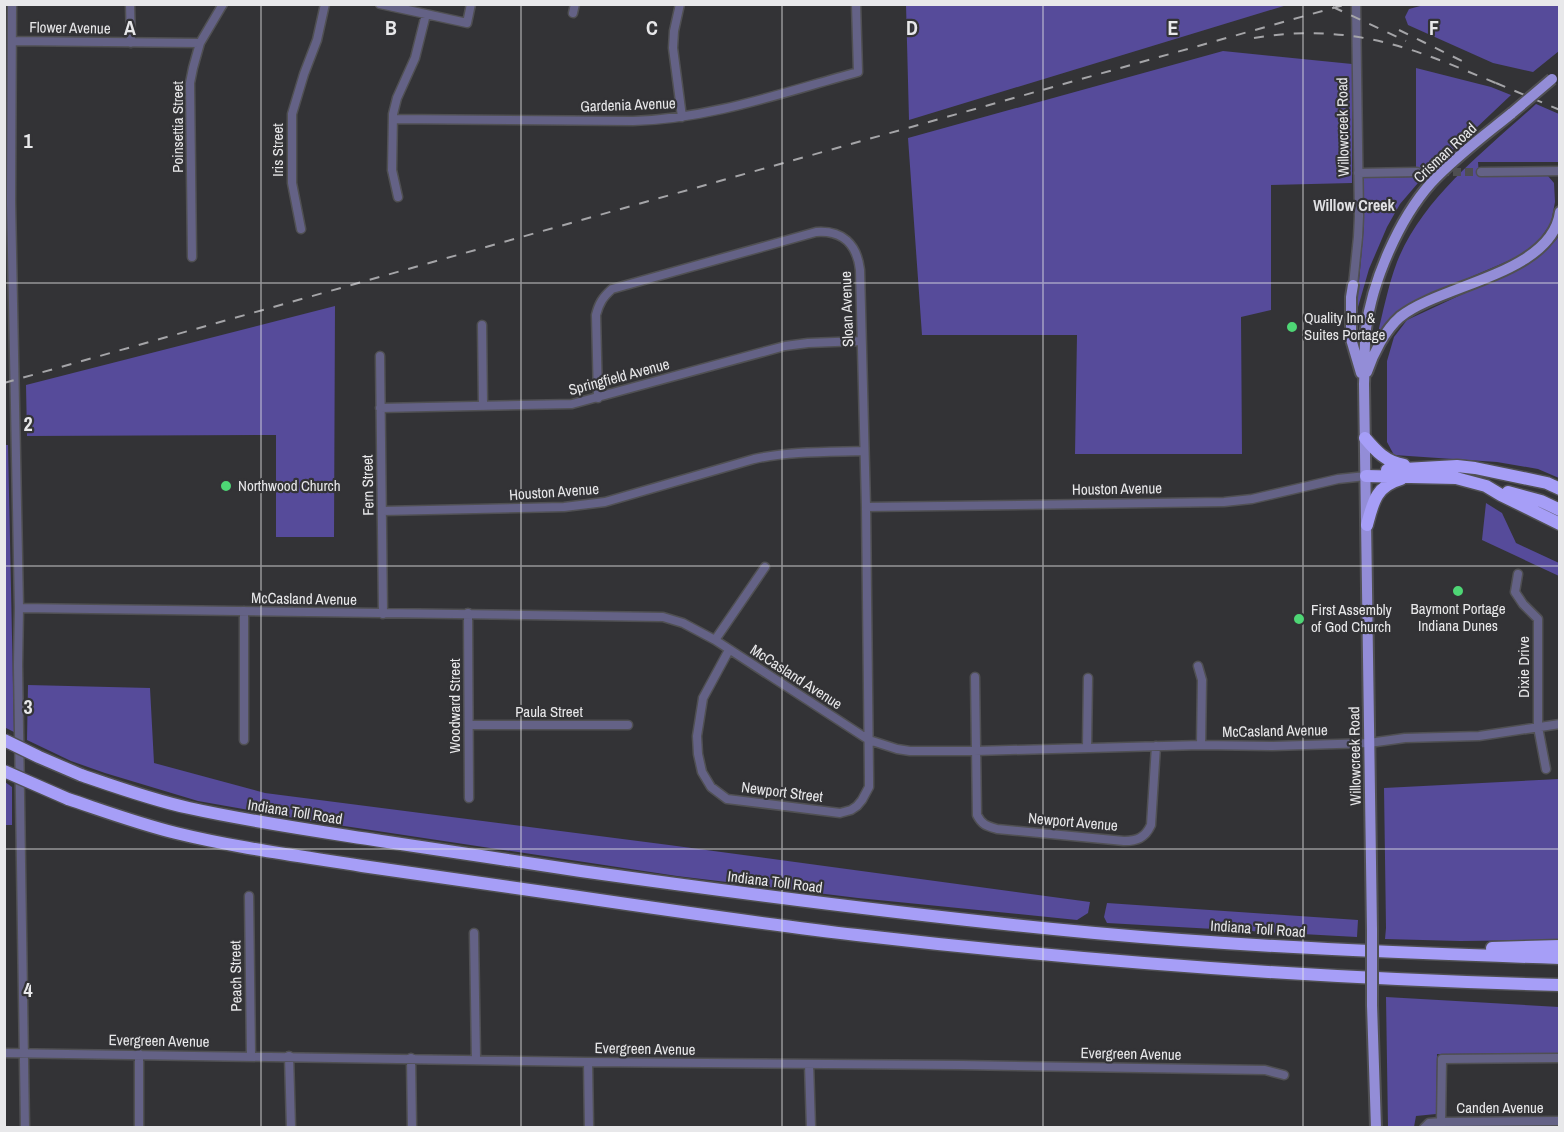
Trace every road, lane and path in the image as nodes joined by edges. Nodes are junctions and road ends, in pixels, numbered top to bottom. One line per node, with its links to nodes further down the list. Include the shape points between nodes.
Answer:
1 (12, 4): 11 (street)
2 (130, 4): 12 (street)
3 (223, 4): 13 (street, Poinsettia Street)
4 (326, 4): 23 (street, Iris Street, via 292,114 292,183)
5 (380, 4): 10 (street)
6 (471, 4): 10 (street, via 467,23)
7 (680, 4): 15 (street, via 673,48)
8 (856, 4): 15 (street, Gardenia Avenue, via 858,72)
9 (1356, 4): 20 (street, Willowcreek Road)
10 (426, 14): 16 (street)
11 (12, 41): 12 (street, Flower Avenue); 48 (street)
12 (130, 43): 13 (street, Flower Avenue)
13 (200, 43): 24 (street, Poinsettia Street, via 190,90)
14 (1556, 75): 29 (main road, Crisman Road, bridge, via 1431,183 1411,209 1382,267 1373,298 1366,327)
15 (682, 117): 16 (street, Gardenia Avenue, via 633,121)
16 (393, 119): 21 (street, via 392,174)
17 (1560, 171): 19 (street)
18 (1417, 172): 20 (street)
19 (1481, 172)
20 (1359, 173): 25 (street, Willowcreek Road)
21 (398, 197)
22 (1560, 212): 29 (main road, via 1551,235 1535,252 1399,317 1385,334)
23 (301, 229)
24 (192, 257)
25 (1353, 285): 29 (main road, via 1351,339)
26 (482, 325): 31 (street)
27 (861, 341): 30 (street, Springfield Avenue, via 785,346); 30 (street, Sloan Avenue, via 858,258 845,238 816,232 612,289 599,304 596,315); 34 (street, Sloan Avenue)
28 (380, 356): 32 (street, Fern Street)
29 (1364, 384): 33 (main road, Willowcreek Road)
30 (598, 398): 31 (street, Springfield Avenue, via 572,405)
31 (483, 406): 32 (street, Springfield Avenue)
32 (380, 408): 43 (street, Fern Street)
33 (1365, 438): 35 (highway, via 1385,459); 36 (main road, Willowcreek Road)
34 (864, 451): 41 (street, Sloan Avenue); 43 (street, Houston Avenue, via 774,455 588,505)
35 (1416, 472): 36 (highway); 37 (highway, via 1456,466); 38 (highway); 45 (highway, via 1382,489 1374,499)
36 (1366, 476): 41 (street, Houston Avenue, via 1224,501); 45 (main road, Willowcreek Road)
37 (1518, 477): 39 (highway); 40 (highway)
38 (1486, 486): 42 (highway); 44 (highway)
39 (1560, 489)
40 (1560, 502)
41 (866, 507): 63 (street, Sloan Avenue)
42 (1560, 510)
43 (382, 511): 51 (street, Fern Street)
44 (1560, 524)
45 (1367, 525): 64 (main road, Willowcreek Road)
46 (765, 567): 52 (street)
47 (1518, 574): 60 (street, Dixie Drive, via 1515,592 1538,620)
48 (19, 608): 49 (street, McCasland Avenue); 81 (street)
49 (244, 611): 51 (street, McCasland Avenue); 62 (street)
50 (468, 613): 51 (street, McCasland Avenue); 52 (street, McCasland Avenue, via 663,617); 58 (street, Woodward Street)
51 (383, 614)
52 (715, 640): 53 (street, McCasland Avenue)
53 (729, 650): 63 (street, McCasland Avenue); 63 (street, Newport Street, via 703,698 697,736 702,772 711,787 727,799 846,812 866,795)
54 (1198, 666): 65 (street, via 1202,680)
55 (975, 677): 68 (street, Newport Avenue)
56 (1088, 678): 67 (street)
57 (1560, 724): 60 (street, McCasland Avenue)
58 (469, 725): 59 (street, Paula Street); 71 (street, Woodward Street)
59 (628, 725)
60 (1538, 727): 64 (street, McCasland Avenue, via 1479,736); 69 (street, Dixie Drive)
61 (4, 740): 75 (highway, Indiana Toll Road, bridge, via 81,776 184,807 238,819 541,865 874,910 1096,933)
62 (244, 740)
63 (869, 740): 68 (street, McCasland Avenue, via 910,751)
64 (1370, 743): 65 (street, McCasland Avenue); 99 (main road, Willowcreek Road, bridge)
65 (1201, 745): 66 (street, McCasland Avenue)
66 (1156, 746): 67 (street, McCasland Avenue); 68 (street, Newport Avenue, via 1150,825 1145,835 1132,841 985,826 977,815)
67 (1087, 748): 68 (street, McCasland Avenue)
68 (975, 751)
69 (1546, 768)
70 (4, 771): 77 (highway, bridge, via 127,819 234,845 707,915 1095,959)
71 (469, 798)
72 (249, 896): 83 (street, Peach Street)
73 (474, 933): 87 (street)
74 (1560, 946): 75 (highway, via 1484,948)
75 (1447, 954): 76 (highway, Indiana Toll Road)
76 (1560, 958)
77 (1489, 983): 78 (highway); 79 (highway)
78 (1560, 985)
79 (1560, 992)
80 (4, 1053): 81 (street, Evergreen Avenue)
81 (24, 1053): 82 (street, Evergreen Avenue); 93 (street)
82 (139, 1054): 83 (street, Evergreen Avenue); 94 (street)
83 (251, 1056): 84 (street, Evergreen Avenue)
84 (289, 1056): 85 (street, Evergreen Avenue); 95 (street)
85 (411, 1058): 87 (street, Evergreen Avenue); 96 (street)
86 (1560, 1058): 92 (street, Canden Avenue, via 1442,1059)
87 (476, 1059): 88 (street, Evergreen Avenue)
88 (588, 1062): 89 (street, Evergreen Avenue); 97 (street)
89 (809, 1064): 90 (street, Evergreen Avenue, via 1265,1070); 98 (street)
90 (1284, 1075)
91 (1560, 1121): 92 (street, Canden Avenue)
92 (1441, 1122): 100 (street, Canden Avenue)
93 (25, 1128)
94 (140, 1128)
95 (291, 1128)
96 (412, 1128)
97 (590, 1128)
98 (811, 1128)
99 (1376, 1128)
100 (1424, 1128)

